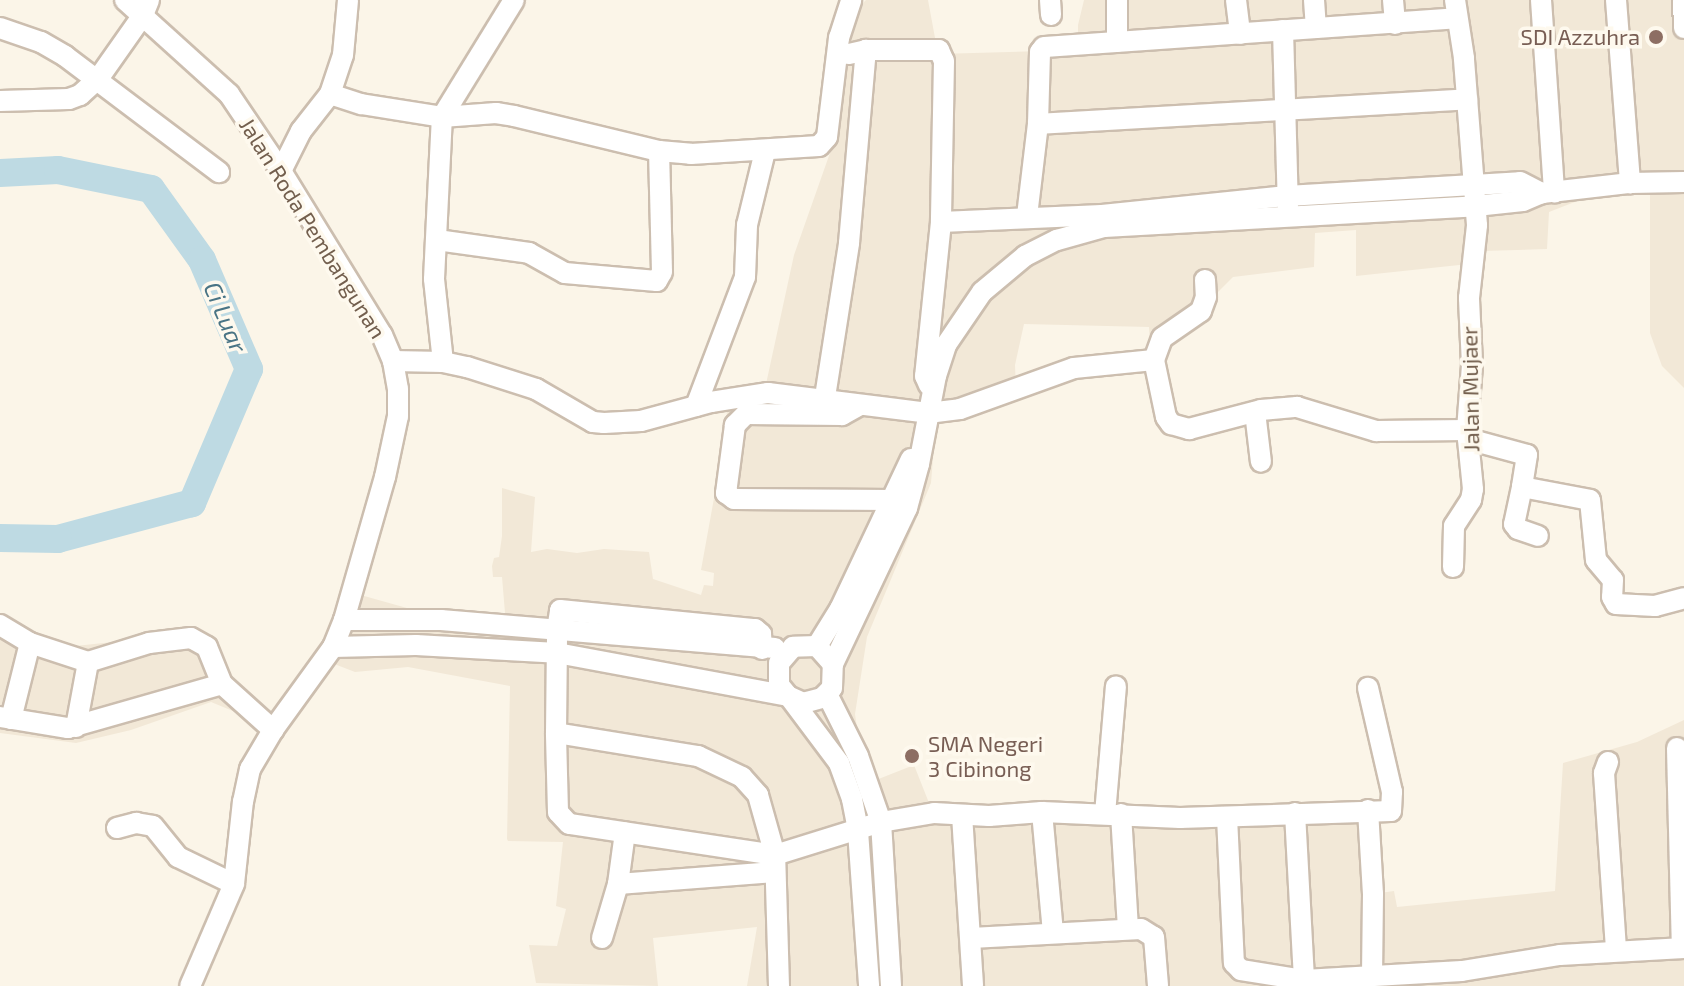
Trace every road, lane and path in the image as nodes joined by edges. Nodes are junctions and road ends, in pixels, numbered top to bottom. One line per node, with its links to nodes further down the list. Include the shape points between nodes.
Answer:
1 (125, 0): 12 (street, Jalan Roda Pembangunan)
2 (348, 0): 22 (street, via 343,55)
3 (514, 0): 26 (street)
4 (851, 0): 29 (street, via 839,38 824,142)
5 (1117, 0): 20 (street)
6 (1236, 0): 19 (street)
7 (1314, 0): 16 (street)
8 (1393, 0): 14 (street)
9 (1541, 0): 35 (street)
10 (1616, 0): 33 (street)
11 (1683, 3): 17 (street)
12 (146, 7): 21 (street); 30 (street, Jalan Roda Pembangunan, via 229,94)
13 (1456, 9): 14 (street); 24 (street, Jalan Mujaer)
14 (1395, 24): 16 (street)
15 (0, 28): 21 (street, via 41,42)
16 (1316, 28): 18 (street)
17 (1684, 28)
18 (1283, 30): 19 (street); 25 (street)
19 (1240, 34): 20 (street)
20 (1117, 42): 27 (street, via 1041,50)
21 (98, 79): 23 (street, via 69,99); 31 (street)
22 (330, 94): 26 (street); 30 (street, via 301,131)
23 (0, 101)
24 (1470, 105): 25 (street); 34 (street, Jalan Mujaer)
25 (1286, 111): 27 (street); 36 (street)
26 (442, 117): 28 (street, via 496,113); 41 (street)
27 (1038, 124): 38 (street)
28 (659, 151): 29 (street); 41 (street, via 662,272 657,281 565,273 529,253)
29 (765, 151): 49 (street, via 747,225 745,277)
30 (281, 171): 44 (street, Jalan Roda Pembangunan)
31 (219, 172)
32 (1684, 182): 33 (street)
33 (1630, 183): 35 (street)
34 (1476, 185): 35 (street, via 1520,182); 36 (street); 37 (street, Jalan Mujaer)
35 (1548, 193): 37 (street)
36 (1287, 206): 37 (street); 39 (street)
37 (1476, 206): 51 (street, Jalan Mujaer)
38 (1027, 216): 39 (street); 40 (street)
39 (1103, 221): 47 (street, via 1057,240 1000,274 955,328)
40 (941, 222): 46 (street, via 942,52 858,52 851,230); 47 (street, via 925,376)
41 (437, 240): 45 (street, via 434,279)
42 (1205, 280): 43 (street, via 1201,311 1162,338)
43 (1154, 360): 47 (street, via 1074,368 960,409); 50 (street, via 1171,424 1189,429)
44 (393, 361): 45 (street); 60 (street, Jalan Roda Pembangunan, via 398,416)
45 (443, 362): 49 (street, via 536,389 593,422 641,421)
46 (825, 397): 48 (street); 49 (street, via 768,393)
47 (930, 403): 48 (street); 52 (street)
48 (860, 405): 55 (street, via 842,415 746,414 735,425 726,493 734,499)
49 (696, 406)
50 (1255, 412): 51 (street, via 1297,407 1364,429); 53 (street)
51 (1468, 434): 54 (street, via 1527,455); 57 (street, Jalan Mujaer, via 1473,489 1454,526)
52 (919, 450): 55 (street); 59 (street, via 907,508)
53 (1261, 462)
54 (1522, 487): 56 (street, via 1514,524); 58 (street, via 1590,500 1596,560 1613,580 1616,604 1655,606)
55 (892, 500): 59 (street)
56 (1538, 536)
57 (1453, 567)
58 (1684, 598)
59 (848, 612): 64 (street); 69 (street)
60 (344, 620): 62 (street, via 441,620); 65 (street, Jalan Roda Pembangunan)
61 (0, 625): 63 (street)
62 (557, 630): 66 (street, via 762,649); 67 (street)
63 (30, 643): 68 (street); 75 (street)
64 (817, 646): 66 (street); 69 (street)
65 (333, 647): 67 (street, via 416,645); 77 (street, Jalan Roda Pembangunan)
66 (793, 647): 74 (street, via 777,670 779,685)
67 (557, 653): 74 (street); 78 (street)
68 (88, 662): 70 (street, via 149,643 191,638 207,647); 76 (street)
69 (833, 664): 73 (street, via 834,680)
70 (222, 684): 76 (street); 77 (street)
71 (1116, 686): 86 (street)
72 (1368, 688): 82 (street, via 1393,800 1391,811)
73 (827, 694): 74 (street, via 810,703); 80 (street)
74 (790, 698): 80 (street)
75 (6, 718): 76 (street)
76 (76, 727)
77 (273, 730): 95 (street, Jalan Roda Pembangunan, via 246,785)
78 (556, 733): 92 (street, via 560,818); 93 (street, via 698,756 742,777 758,795)
79 (1673, 749): 84 (street)
80 (849, 760): 89 (street); 91 (street)
81 (1608, 762): 102 (street, via 1604,773)
82 (1368, 810): 85 (street); 103 (street)
83 (1042, 812): 86 (street); 87 (street); 98 (street)
84 (1681, 812): 94 (street)
85 (1295, 813): 88 (street); 105 (street)
86 (1113, 814): 88 (street); 97 (street)
87 (962, 815): 89 (street, via 934,813); 100 (street)
88 (1227, 817): 105 (street, via 1235,966)
89 (881, 822): 91 (street); 109 (street)
90 (117, 828): 95 (street, via 153,826 178,857)
91 (858, 831): 93 (street); 108 (street)
92 (625, 832): 93 (street); 96 (street)
93 (775, 864): 96 (street); 107 (street)
94 (1683, 876): 101 (street)
95 (234, 884): 106 (street, Jalan Roda Pembangunan)
96 (618, 884): 99 (street)
97 (1128, 928): 98 (street); 111 (street, via 1154,937)
98 (1053, 933): 100 (street)
99 (602, 938)
100 (971, 938): 110 (street)
101 (1683, 948): 102 (street)
102 (1616, 951): 104 (street, via 1560,955)
103 (1372, 976): 104 (street); 105 (street)
104 (1463, 978)
105 (1304, 980)
106 (190, 986)
107 (779, 986)
108 (869, 986)
109 (891, 986)
110 (973, 986)
111 (1158, 986)

